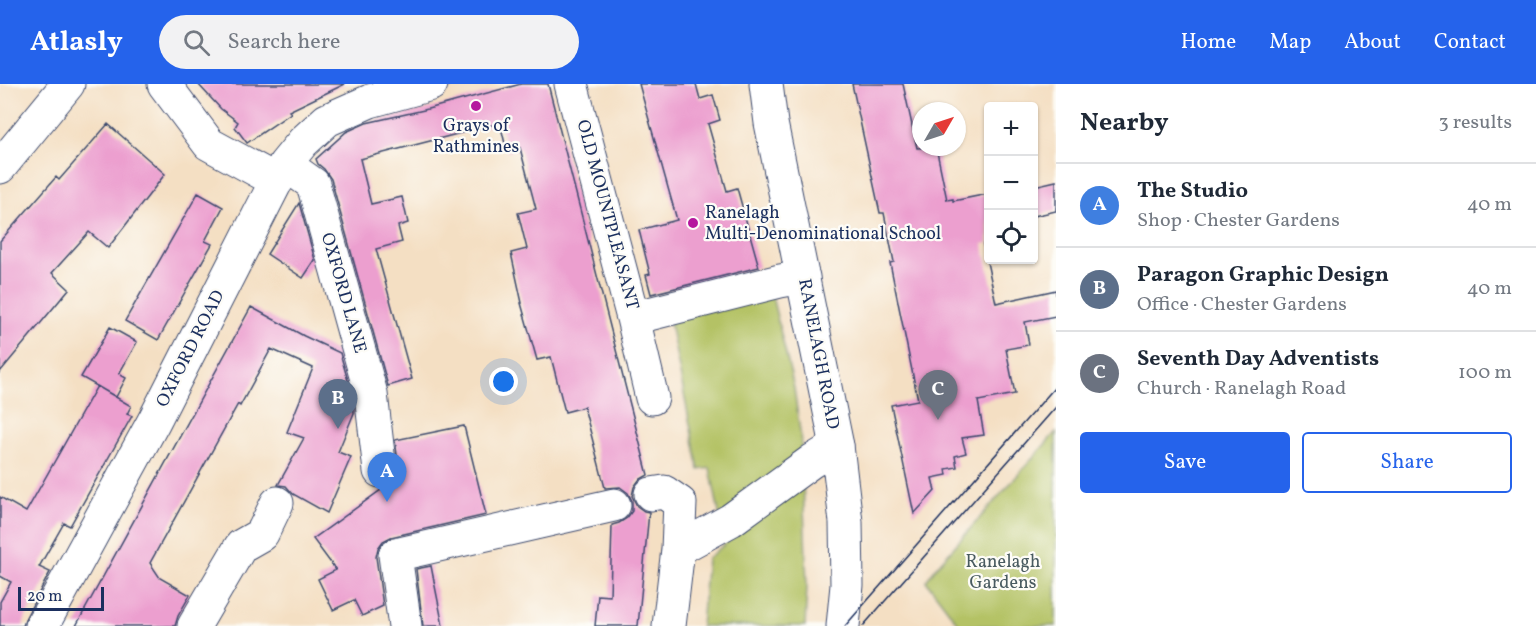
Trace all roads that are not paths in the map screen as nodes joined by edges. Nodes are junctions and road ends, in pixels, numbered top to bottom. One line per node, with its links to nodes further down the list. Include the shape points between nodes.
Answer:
1 (68, 84): 7 (street)
2 (164, 84): 8 (street, OXFORD LANE, via 209,144)
3 (431, 84): 6 (street, OXFORD ROAD)
4 (572, 84): 10 (street, OLD MOUNTPLEASANT)
5 (766, 84): 9 (street, RANELAGH ROAD)
6 (367, 92): 8 (street, OXFORD ROAD, via 303,142)
7 (0, 166)
8 (281, 172): 13 (street, OXFORD LANE, via 313,184 371,394); 18 (street, OXFORD ROAD)
9 (803, 277): 10 (street, OLD MOUNTPLEASANT); 12 (street, RANELAGH ROAD)
10 (633, 318): 11 (street)
11 (652, 398)
12 (837, 446): 17 (street, via 731,520); 22 (street, RANELAGH ROAD, via 846,522)
13 (380, 471)
14 (666, 499): 17 (street)
15 (277, 503): 19 (street, via 262,534 241,546)
16 (614, 504): 20 (street, via 395,555)
17 (678, 549): 21 (street)
18 (46, 625)
19 (194, 626)
20 (405, 626)
21 (669, 626)
22 (843, 626)

